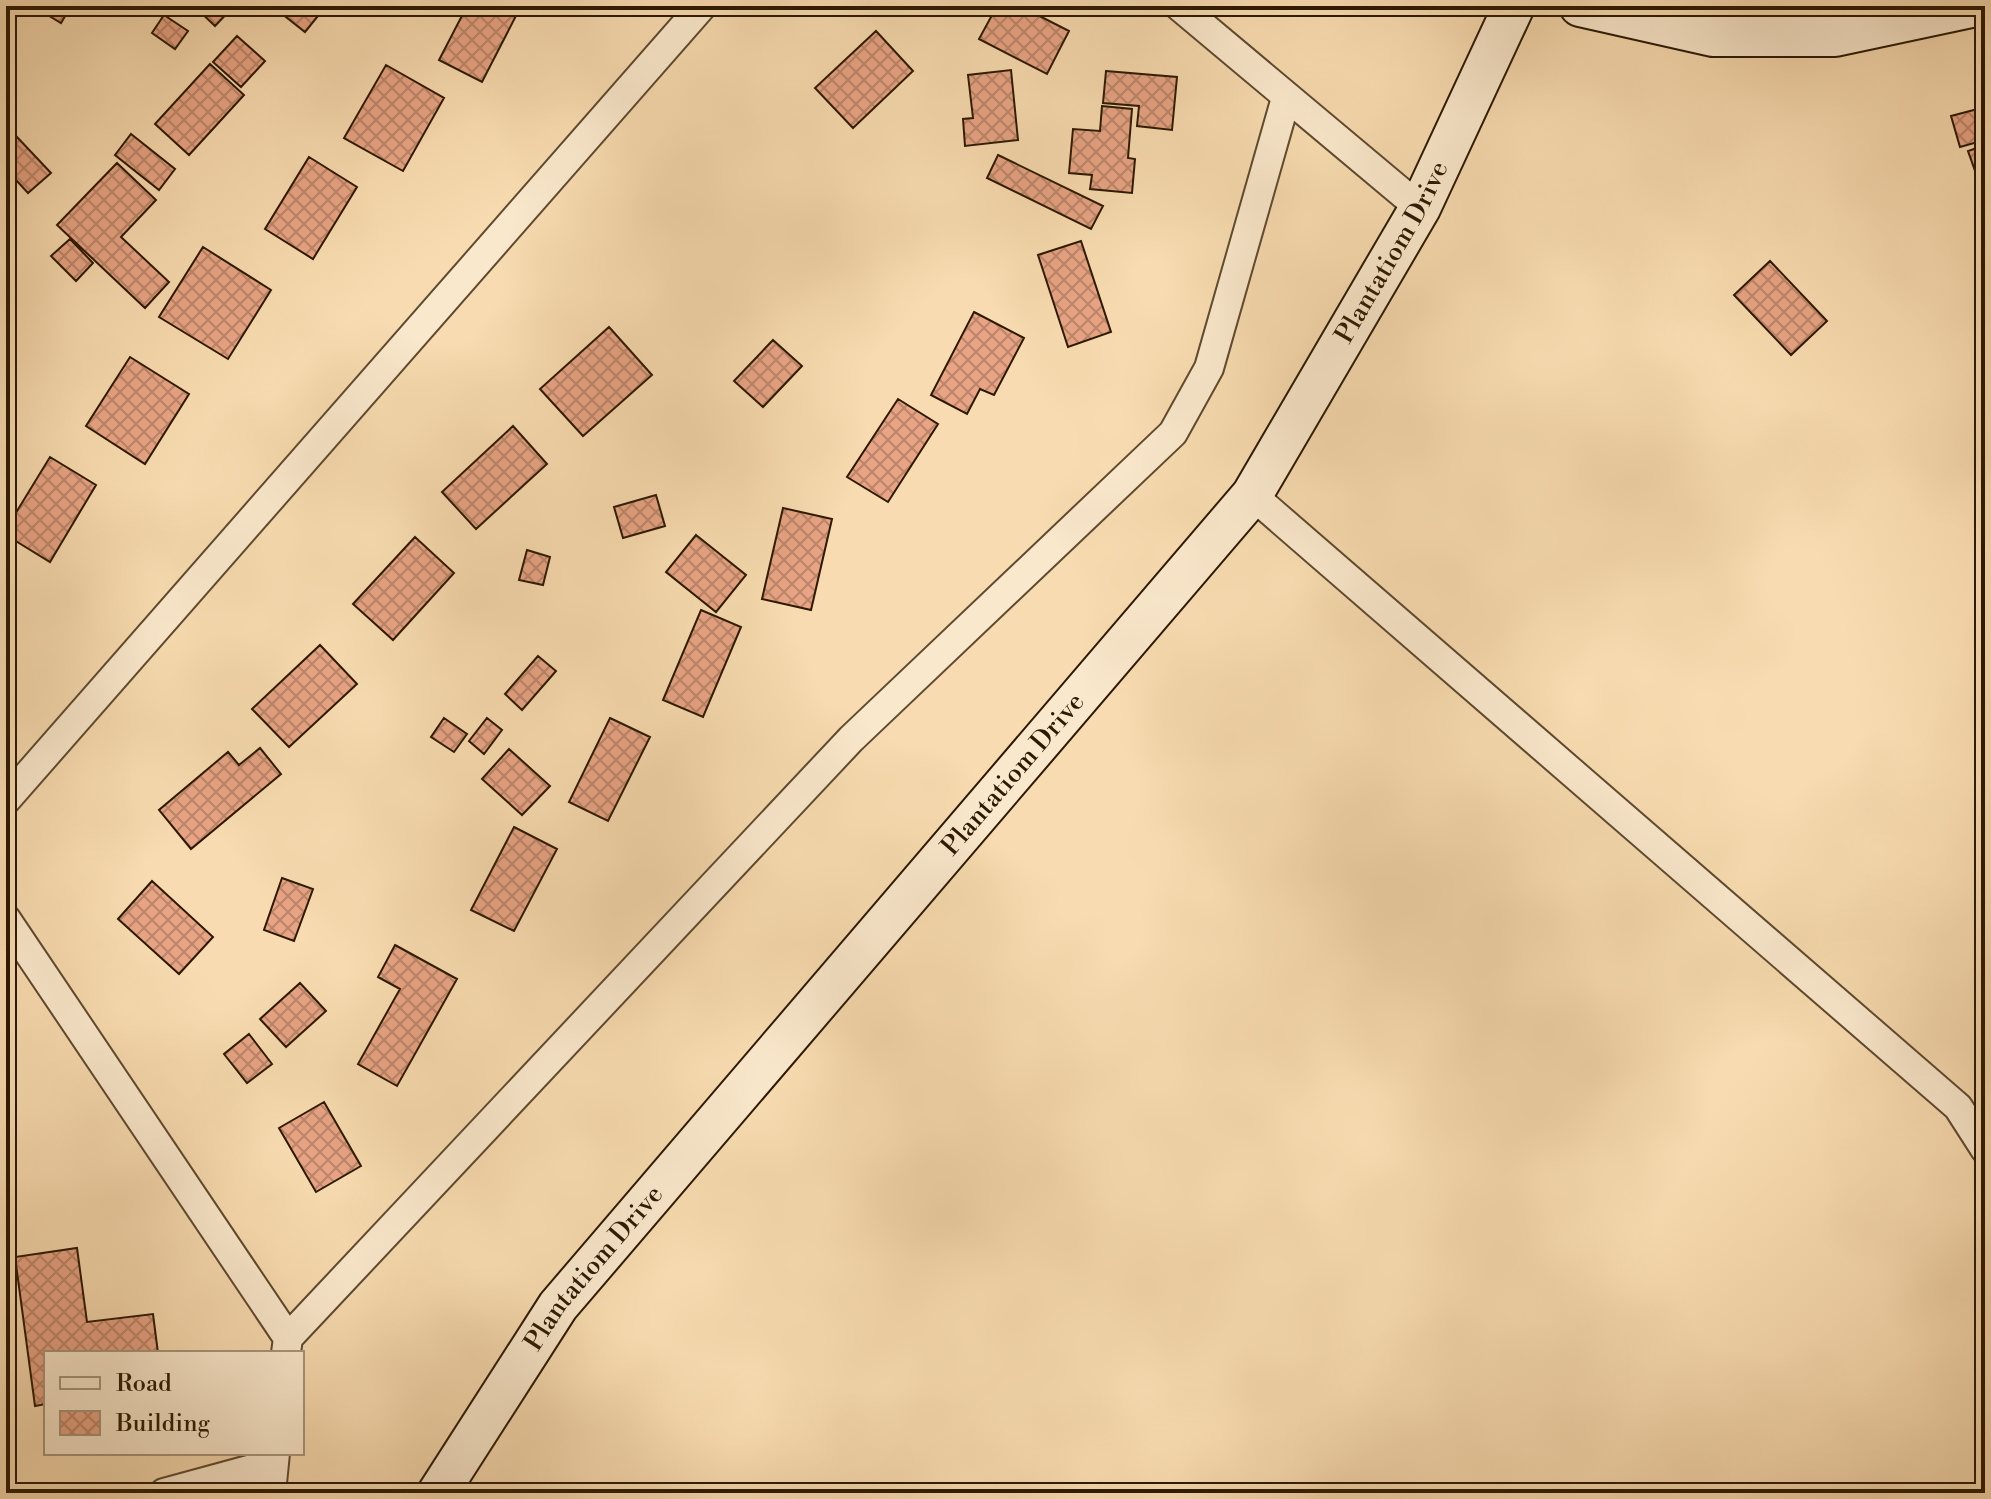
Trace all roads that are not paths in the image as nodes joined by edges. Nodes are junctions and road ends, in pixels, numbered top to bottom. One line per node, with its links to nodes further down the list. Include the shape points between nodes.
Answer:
1 (702, 6): 9 (street)
2 (1179, 6): 6 (street)
3 (1514, 6): 7 (street, Plantatiom Drive)
4 (1580, 6): 5 (street, via 1713,36 1835,36)
5 (1976, 6)
6 (1286, 98): 7 (street); 12 (street, via 1209,368 1173,433 851,739)
7 (1420, 208): 8 (street, Plantatiom Drive)
8 (1252, 495): 11 (street, via 1958,1107); 16 (street, Plantatiom Drive, via 558,1306)
9 (6, 800)
10 (6, 919): 12 (street)
11 (1985, 1149)
12 (287, 1346)
13 (274, 1458): 14 (street); 15 (street)
14 (164, 1493)
15 (271, 1493)
16 (438, 1493)

